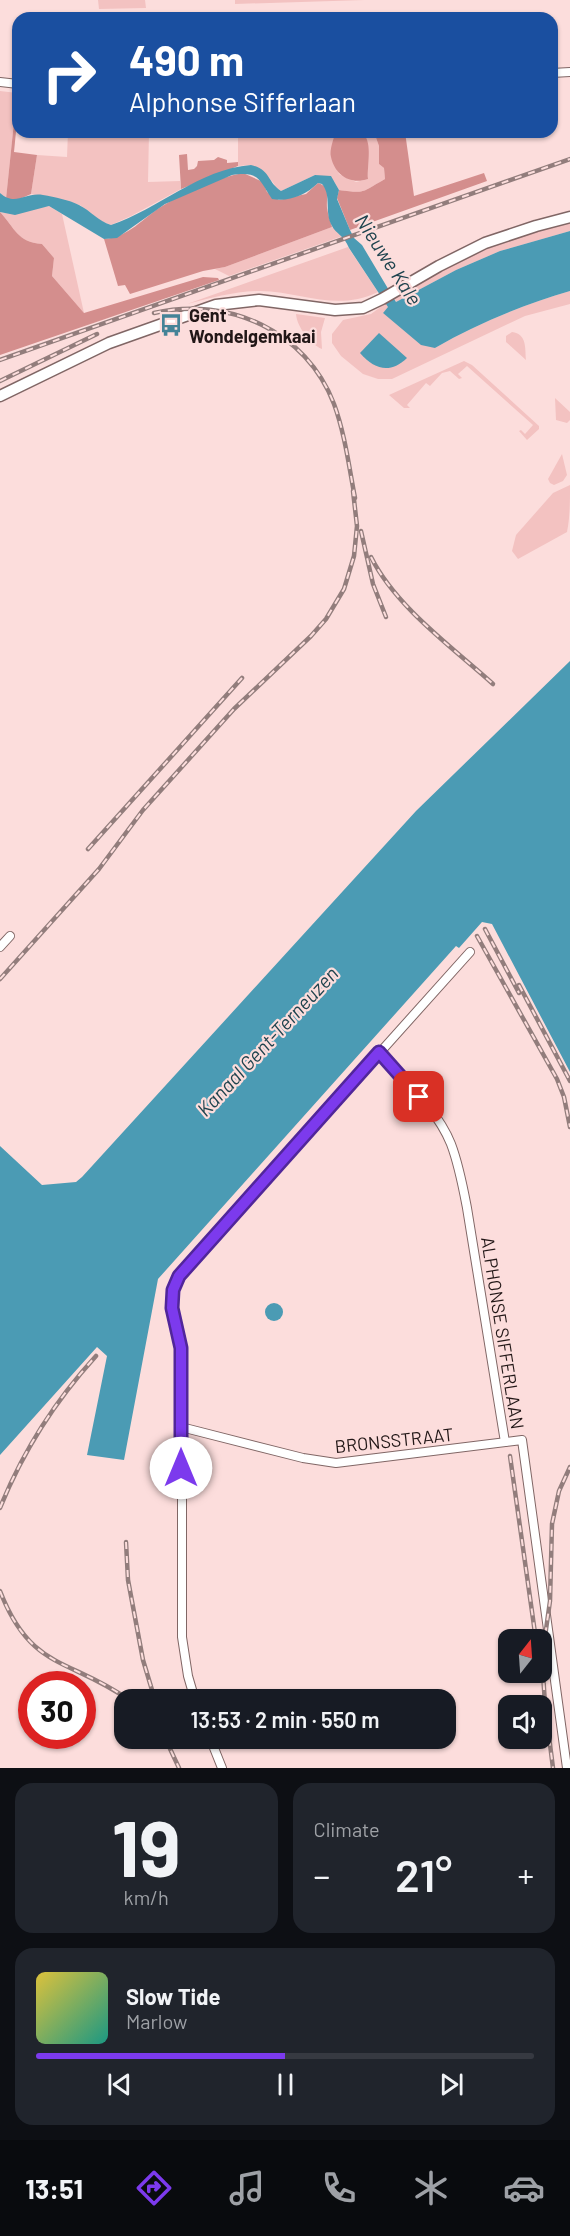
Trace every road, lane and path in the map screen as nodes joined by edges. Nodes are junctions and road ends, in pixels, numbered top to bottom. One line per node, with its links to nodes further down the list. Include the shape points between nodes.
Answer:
1 (570, 217): 2 (main road, via 485,243 363,308 344,311 268,300 216,305 109,343)
2 (0, 396)
3 (10, 936): 4 (street)
4 (0, 947)
5 (470, 952): 6 (street)
6 (379, 1052): 7 (street, via 175,1283 172,1308 181,1348); 8 (street, ALPHONSE SIFFERLAAN, via 433,1113 451,1143 467,1208)
7 (181, 1427): 8 (street, BRONSSTRAAT, via 336,1463); 9 (street, via 182,1637)
8 (506, 1442): 12 (street, ALPHONSE SIFFERLAAN, via 522,1440)
9 (192, 1689)
10 (214, 1749): 11 (street)
11 (222, 1768)
12 (567, 1768)

